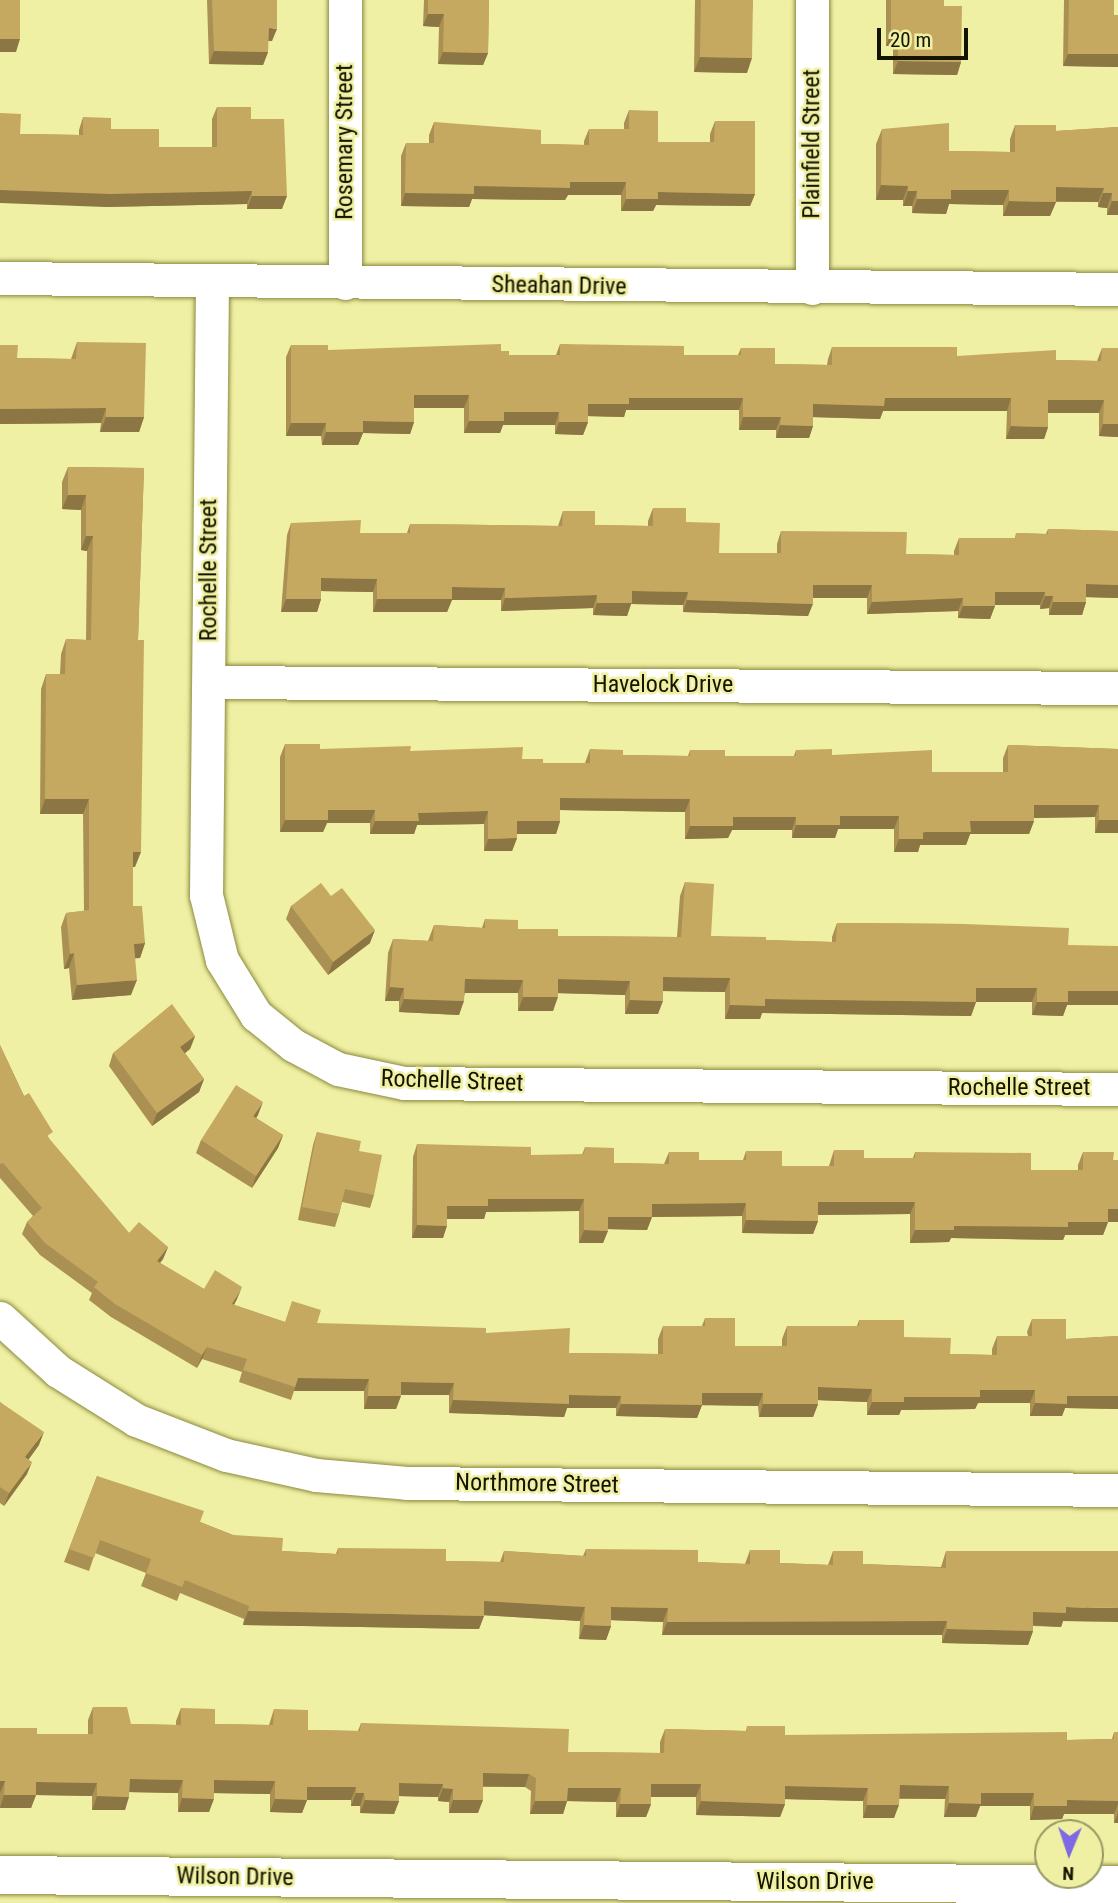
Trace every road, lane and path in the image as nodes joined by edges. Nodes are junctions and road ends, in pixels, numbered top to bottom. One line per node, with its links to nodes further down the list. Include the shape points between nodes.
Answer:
1 (345, 0): 5 (street, Rosemary Street)
2 (812, 0): 6 (street, Plainfield Street)
3 (0, 278): 4 (street, Sheahan Drive)
4 (212, 282): 5 (street, Sheahan Drive); 8 (street, Rochelle Street)
5 (345, 283): 6 (street, Sheahan Drive)
6 (812, 288): 7 (street, Sheahan Drive)
7 (1118, 289)
8 (208, 681): 9 (street, Havelock Drive); 10 (street, Rochelle Street, via 206,895 214,940 234,985 256,1015 293,1045 338,1069 404,1083)
9 (1118, 688)
10 (1118, 1088)
11 (0, 1318): 12 (street, Northmore Street, via 58,1371 136,1420 226,1455 316,1475 407,1483)
12 (1118, 1490)
13 (0, 1875): 15 (street, Wilson Drive)
14 (1118, 1885): 15 (street, Wilson Drive)
15 (554, 1892)

